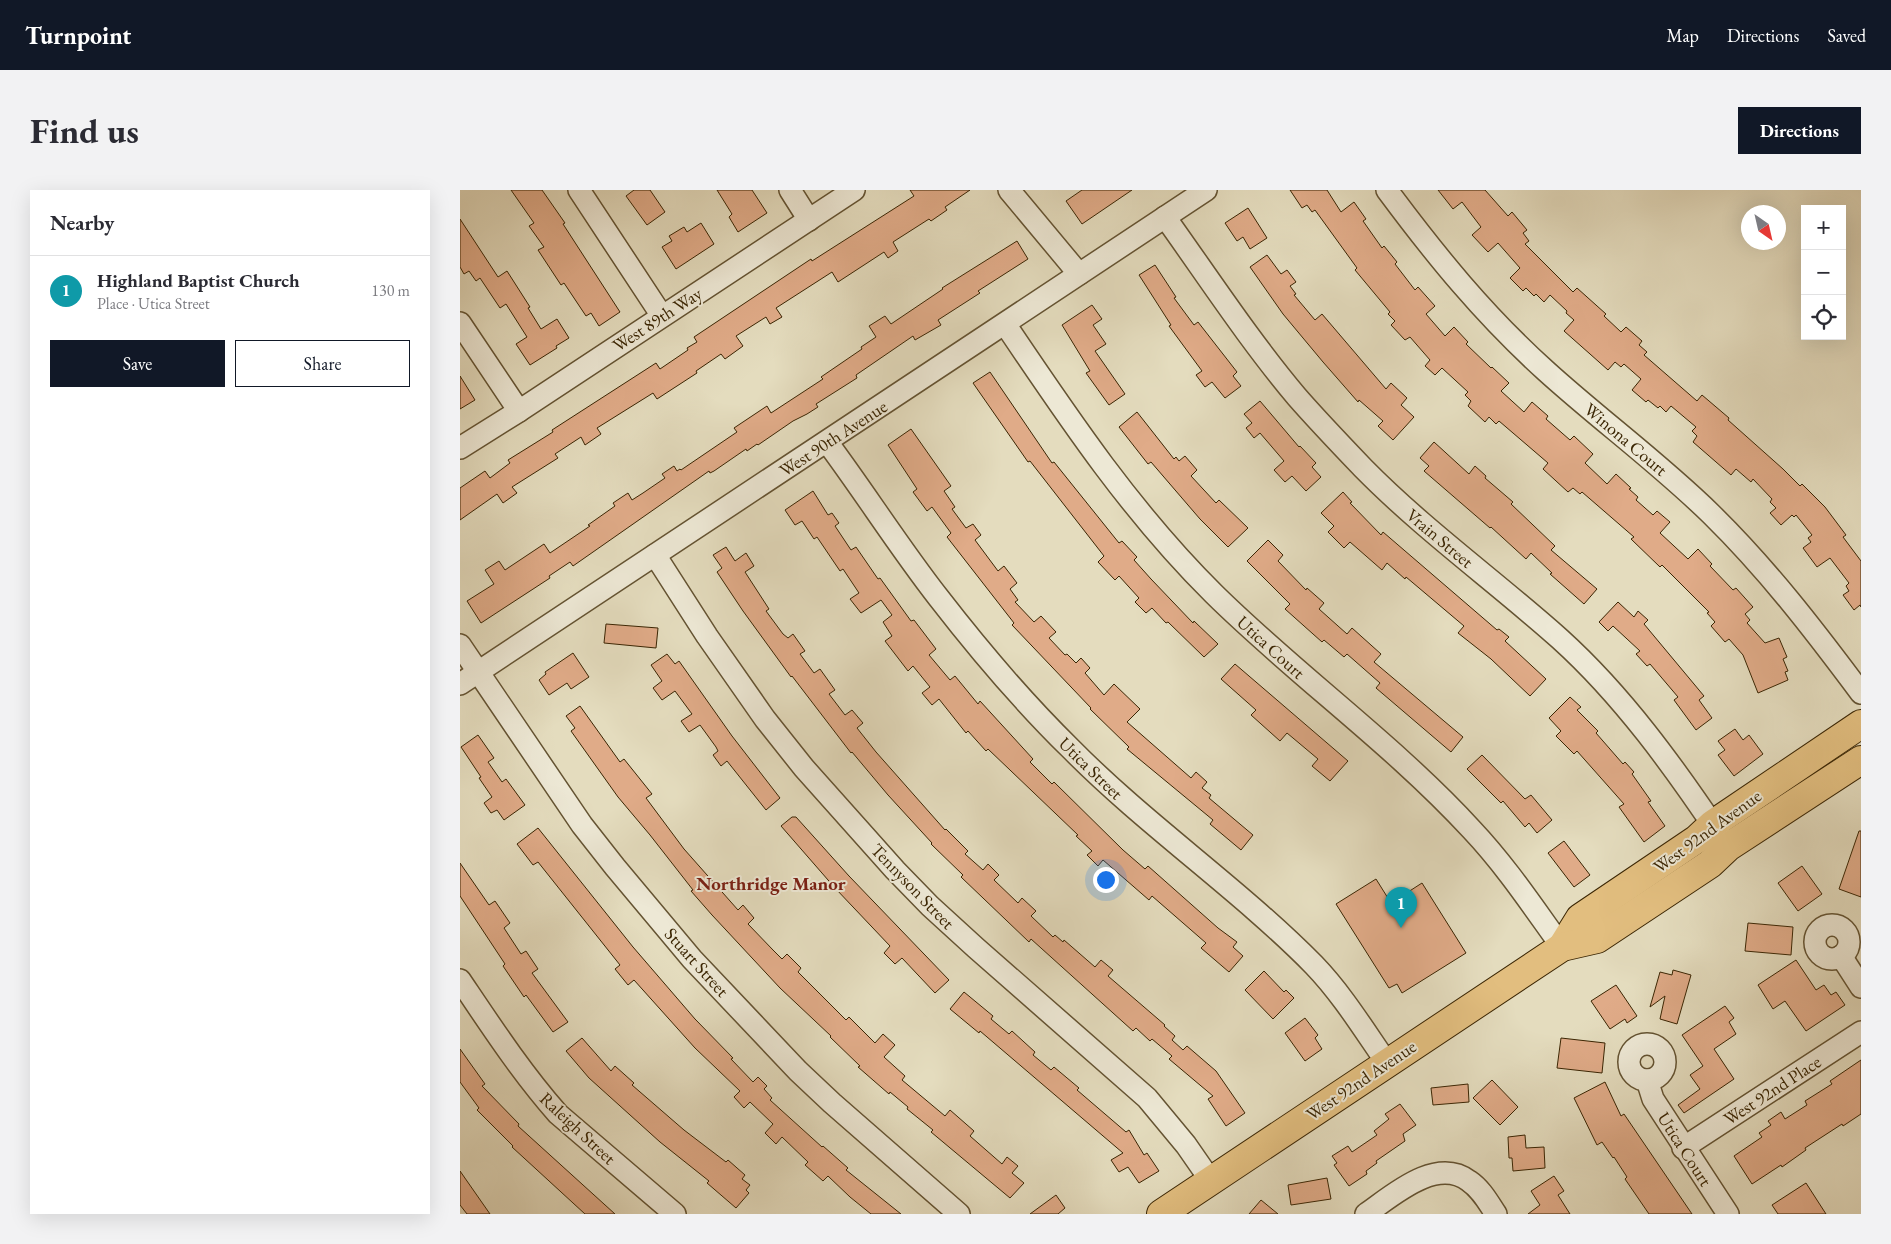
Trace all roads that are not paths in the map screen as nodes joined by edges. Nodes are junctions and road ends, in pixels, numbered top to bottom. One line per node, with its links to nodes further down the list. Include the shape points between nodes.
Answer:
1 (579, 190): 10 (street)
2 (790, 190): 8 (street)
3 (854, 190): 8 (street, West 89th Way)
4 (1009, 190): 9 (street)
5 (1206, 190): 7 (street, West 90th Avenue)
6 (1387, 190): 20 (street, Winona Court, via 1433,253 1511,338 1678,483 1752,555)
7 (1165, 217): 9 (street, West 90th Avenue); 23 (street, Vrain Street, via 1298,397 1398,502 1596,674 1630,712)
8 (809, 220): 10 (street, West 89th Way)
9 (1079, 274): 12 (street, West 90th Avenue)
10 (662, 316): 13 (street, West 89th Way)
11 (460, 323): 13 (street)
12 (1005, 324): 14 (street, West 90th Avenue); 25 (street, Utica Court, via 1104,468 1185,564 1246,626 1412,770 1466,822 1513,878)
13 (519, 411): 15 (street, West 89th Way)
14 (828, 442): 16 (street, West 90th Avenue); 30 (street, Utica Street, via 938,597 1030,707 1119,795 1315,966 1334,987)
15 (460, 448)
16 (655, 555): 18 (street, West 90th Avenue); 33 (street, Tennyson Street, via 765,719 804,768 930,906 1147,1098)
17 (460, 645): 18 (street, Stuart Street)
18 (478, 672): 19 (street, West 90th Avenue); 35 (street, Stuart Street, via 582,825 692,958 805,1077)
19 (460, 684)
20 (1861, 693)
21 (1861, 724): 23 (main road, West 92nd Avenue)
22 (1861, 760): 24 (main road, West 92nd Avenue)
23 (1713, 824): 24 (street, Vrain Street); 25 (main road, West 92nd Avenue, via 1697,839 1580,918)
24 (1728, 847): 25 (main road, West 92nd Avenue, via 1710,864 1597,939)
25 (1562, 947): 30 (main road, West 92nd Avenue)
26 (1841, 956): 28 (street)
27 (460, 980): 34 (street, Raleigh Street, via 504,1046 558,1114)
28 (1861, 987)
29 (1861, 1032): 32 (street, West 92nd Place)
30 (1388, 1063): 33 (main road, West 92nd Avenue)
31 (1647, 1080): 32 (street, Utica Court, via 1653,1099)
32 (1683, 1148): 39 (street, Utica Court)
33 (1211, 1181): 36 (main road, West 92nd Avenue)
34 (675, 1214)
35 (959, 1214)
36 (1161, 1214)
37 (1366, 1214): 38 (street, via 1420,1178 1438,1173 1469,1180)
38 (1496, 1214)
39 (1728, 1214)

